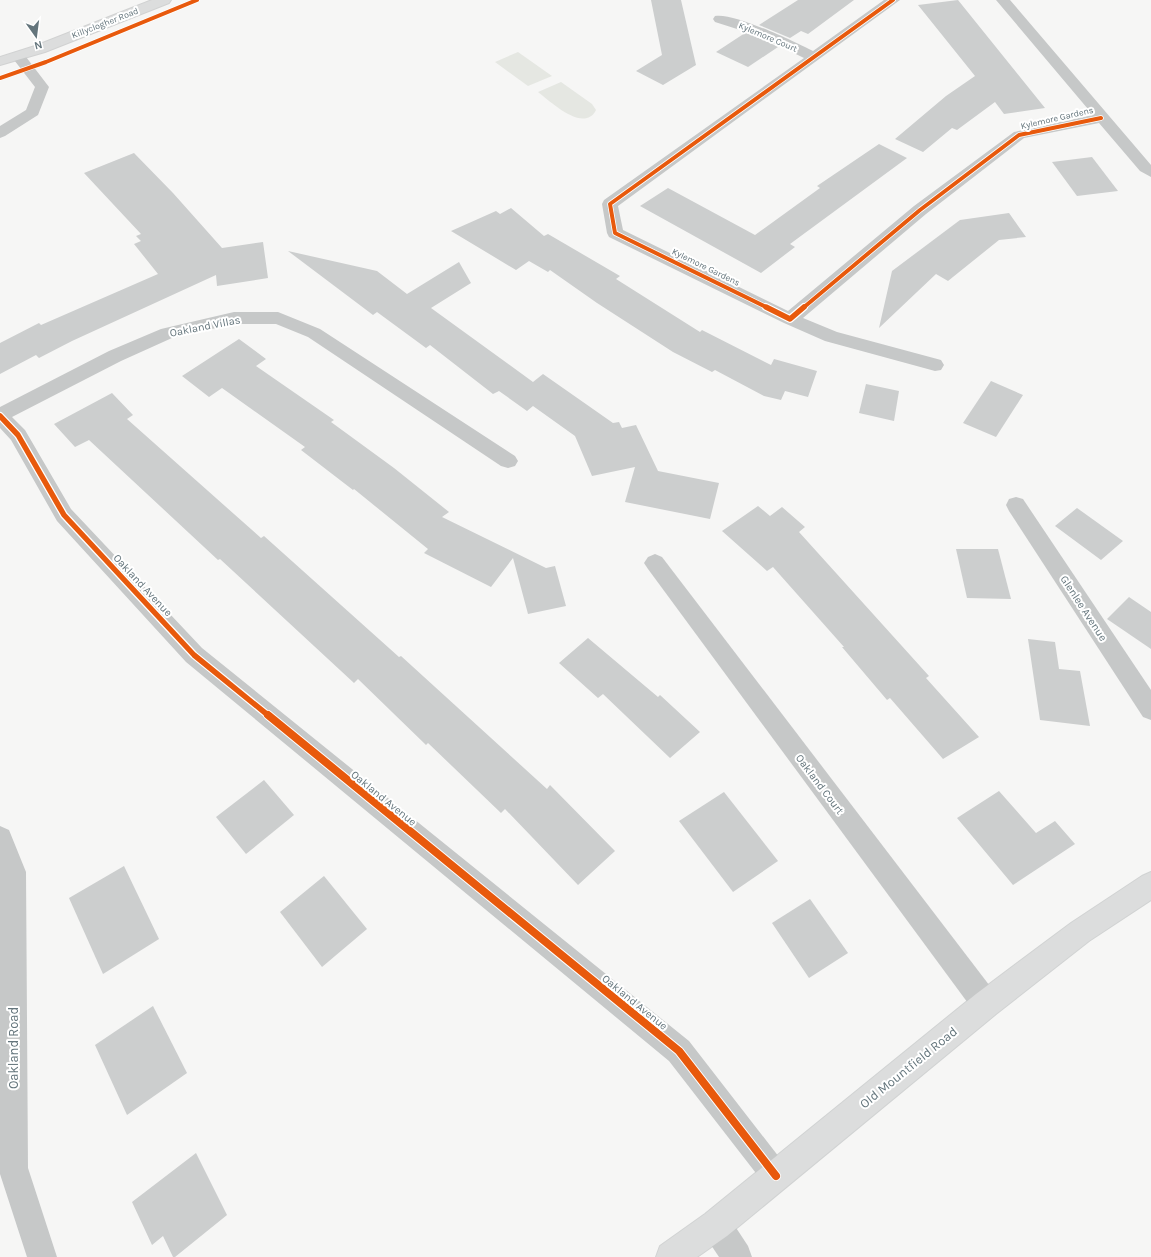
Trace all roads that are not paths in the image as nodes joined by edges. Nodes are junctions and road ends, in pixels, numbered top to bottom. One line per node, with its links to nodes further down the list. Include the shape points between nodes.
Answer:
1 (164, 0): 5 (main road, Killyclogher Road)
2 (893, 0): 6 (street, Kylemore Gardens)
3 (1002, 0): 8 (street, Kylemore Gardens)
4 (720, 19): 6 (street, Kylemore Court, via 764,33)
5 (18, 56): 7 (main road, Killyclogher Road); 9 (street, via 42,86 33,112)
6 (814, 57): 11 (street, Kylemore Gardens, via 610,204 615,233)
7 (0, 61)
8 (1101, 118): 10 (street, via 1144,168); 11 (street, Kylemore Gardens, via 1019,135 920,210)
9 (0, 133)
10 (1151, 172)
11 (790, 318): 12 (street, Kylemore Gardens, via 830,336)
12 (935, 365)
13 (0, 416): 14 (street, Oakland Villas, via 115,356 168,333 234,318 278,318 314,333); 21 (street, Oakland Avenue, via 18,435 64,515 194,656 679,1051)
14 (508, 460)
15 (1016, 505): 17 (street, Glenlee Avenue)
16 (655, 563): 20 (street, Oakland Court)
17 (1151, 710)
18 (0, 838): 23 (street, Oakland Road, via 13,872 12,1168)
19 (1151, 885): 20 (main road, Old Mountfield Road, via 1080,932)
20 (986, 1004): 21 (main road, Old Mountfield Road)
21 (776, 1176): 22 (main road, Old Mountfield Road)
22 (716, 1225): 24 (main road, Old Mountfield Road); 25 (street)
23 (42, 1257)
24 (671, 1257)
25 (737, 1257)

